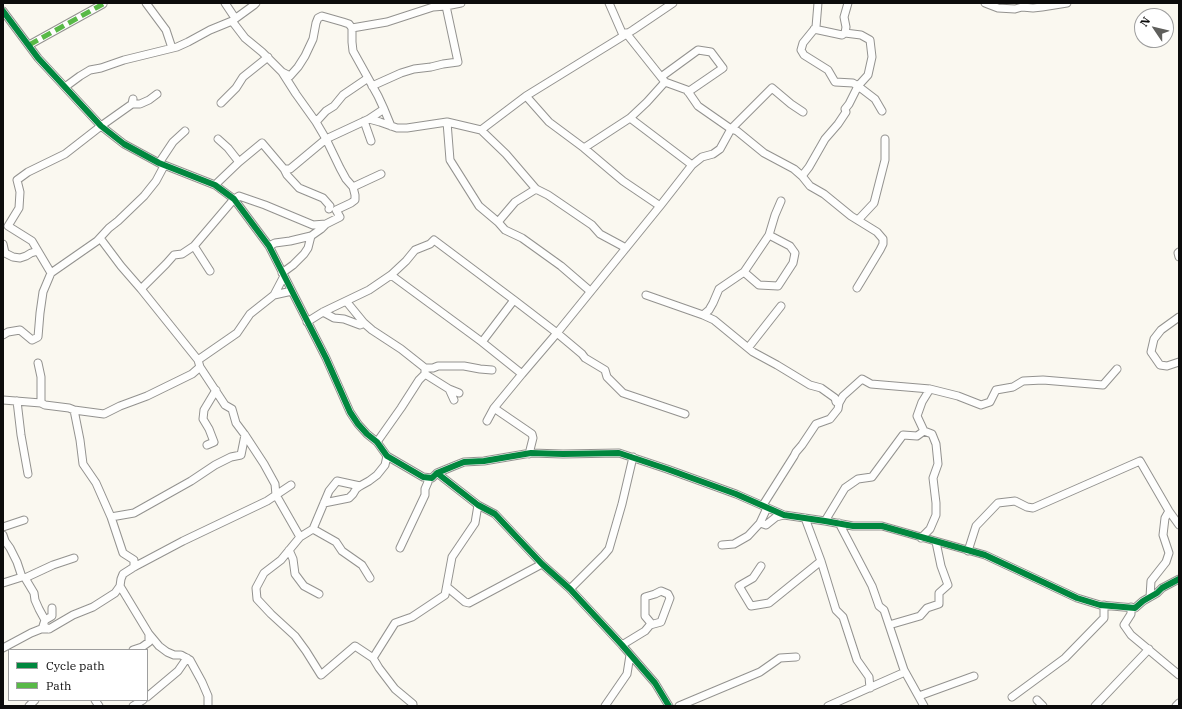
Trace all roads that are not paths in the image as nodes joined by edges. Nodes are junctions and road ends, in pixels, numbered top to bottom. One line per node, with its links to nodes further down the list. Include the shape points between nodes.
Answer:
1 (146, 3): 21 (street, via 166,30)
2 (225, 3): 15 (street)
3 (256, 3): 15 (street)
4 (461, 3): 13 (street)
5 (608, 3): 19 (street)
6 (673, 3): 19 (street)
7 (818, 3): 17 (street)
8 (848, 3): 18 (street, via 844,17)
9 (985, 3): 10 (street, via 998,8 1015,9)
10 (1067, 3)
11 (103, 4): 20 (street)
12 (433, 5): 13 (street); 16 (street, via 386,22)
13 (446, 6): 26 (street, via 458,62 414,69)
14 (3, 11): 20 (street)
15 (234, 20): 21 (street); 22 (street, via 245,38)
16 (352, 28): 23 (street, via 343,22 322,16 318,18 313,39 298,67 290,76); 24 (street, via 353,51)
17 (814, 29): 18 (street, via 842,35); 27 (street, via 803,43 801,50 804,54 828,70 836,82)
18 (845, 33): 27 (street, via 861,35 870,40 872,57 868,75)
19 (624, 34): 25 (street); 31 (street)
20 (29, 45): 28 (street)
21 (172, 48): 28 (street, via 90,70)
22 (268, 57): 23 (street); 32 (street, via 243,77)
23 (282, 72): 38 (street)
24 (368, 78): 26 (street); 38 (street, via 343,95)
25 (663, 80): 29 (street); 29 (street, via 698,50 711,52 723,68); 36 (street)
26 (372, 86): 33 (street)
27 (858, 86): 35 (street, via 875,99); 55 (street, via 845,109 846,112 825,139)
28 (65, 87): 40 (street)
29 (688, 92): 42 (street, via 698,106)
30 (157, 94): 40 (street, via 140,104 133,101)
31 (526, 96): 44 (street); 49 (street, via 549,122)
32 (221, 103)
33 (384, 109): 37 (street); 41 (street)
34 (803, 112): 42 (street, via 772,88)
35 (882, 112)
36 (630, 118): 49 (street); 52 (street)
37 (367, 120): 41 (street); 45 (street); 48 (street)
38 (316, 122): 45 (street)
39 (447, 122): 41 (street, via 407,128); 44 (street); 64 (street, via 450,160 479,206)
40 (101, 126): 51 (street, via 124,144); 73 (street, via 65,154 17,180 20,192 19,208 8,226 32,241)
41 (391, 126)
42 (731, 129): 52 (street, via 720,149); 55 (street)
43 (185, 130): 51 (street, via 173,142)
44 (481, 130): 58 (street)
45 (326, 138): 53 (street, via 290,169); 57 (street, via 346,179)
46 (218, 139): 50 (street)
47 (885, 139): 63 (street, via 885,160 874,203)
48 (371, 142)
49 (584, 148): 61 (street)
50 (239, 162): 53 (street, via 262,143); 56 (street)
51 (162, 164): 56 (street); 68 (street, via 156,181 144,196)
52 (692, 165): 61 (street)
53 (284, 168): 62 (street, via 299,188 320,195 330,206)
54 (381, 174): 57 (street)
55 (802, 176): 63 (street, via 810,186)
56 (214, 185): 59 (street)
57 (353, 187): 65 (street, via 355,200 336,210 340,217)
58 (536, 189): 64 (street, via 515,202); 72 (street, via 592,225 600,234)
59 (234, 199): 65 (street, via 239,196 313,225); 70 (street); 71 (street)
60 (781, 201): 66 (street)
61 (660, 206): 72 (street)
62 (329, 209)
63 (858, 220): 81 (street, via 877,232 883,239 883,244)
64 (498, 222): 84 (street, via 505,230 522,238 561,266)
65 (326, 224): 67 (street)
66 (769, 235): 77 (street); 77 (street, via 790,246 795,253 793,263 778,286 759,285)
67 (311, 236): 71 (street); 79 (street, via 304,254)
68 (100, 238): 78 (street); 82 (street)
69 (3, 244): 73 (street, via 5,253 13,257 20,258)
70 (194, 246): 76 (street); 82 (street, via 182,254 174,255)
71 (269, 246): 79 (street)
72 (626, 248): 84 (street)
73 (38, 251): 78 (street)
74 (1179, 252): 75 (street)
75 (1179, 257)
76 (210, 271)
77 (744, 272): 91 (street, via 719,289 709,310)
78 (51, 273): 96 (street, via 43,292 38,338 32,340 20,330)
79 (283, 274): 83 (street); 85 (street)
80 (391, 275): 87 (street, via 415,250 434,240); 88 (street); 97 (street)
81 (857, 288)
82 (141, 289): 101 (street)
83 (292, 291): 85 (street); 93 (street)
84 (590, 291): 95 (street)
85 (274, 295): 101 (street, via 250,314 237,333)
86 (646, 295): 91 (street)
87 (514, 300): 95 (street); 97 (street)
88 (346, 301): 90 (street); 94 (street)
89 (781, 306): 98 (street)
90 (323, 312): 93 (street); 94 (street, via 334,318 360,325)
91 (703, 315): 98 (street, via 714,320)
92 (1179, 317): 100 (street, via 1161,330 1154,339 1151,352 1160,365 1167,366)
93 (307, 322): 121 (street, via 350,412 367,434)
94 (364, 323): 104 (street, via 401,349)
95 (557, 333): 105 (street); 117 (street, via 584,358 605,370 607,377 623,393)
96 (3, 335)
97 (482, 342): 105 (street)
98 (748, 348): 114 (street, via 810,386 821,388)
99 (38, 362): 113 (street, via 42,377)
100 (1179, 362)
101 (199, 363): 107 (street); 116 (street, via 192,374 104,414)
102 (1117, 369): 106 (street, via 1103,385 1023,381 1013,387 996,390 990,402 981,405)
103 (492, 370): 104 (street, via 438,366)
104 (425, 371): 108 (street); 121 (street)
105 (522, 374): 115 (street)
106 (930, 389): 114 (street, via 871,384 862,379); 119 (street, via 917,416)
107 (216, 390): 120 (street, via 225,405 232,409 236,423); 122 (street, via 204,410 203,420 214,442)
108 (449, 390): 109 (street); 111 (street)
109 (460, 393)
110 (3, 400): 112 (street)
111 (454, 400)
112 (17, 401): 113 (street); 127 (street)
113 (41, 403): 116 (street)
114 (839, 403): 136 (street, via 838,409 830,419 816,424 796,452)
115 (494, 408): 118 (street); 123 (street, via 532,434)
116 (74, 410): 139 (street, via 83,464 96,483)
117 (685, 414)
118 (487, 421)
119 (924, 431): 142 (street, via 917,436 903,435 872,477 858,479 845,488); 150 (street, via 932,434 938,464 933,478 936,515 930,529)
120 (245, 435): 133 (street, via 264,464 274,484); 139 (street, via 241,455 215,465 134,513)
121 (377, 442): 124 (street)
122 (208, 445)
123 (529, 454): 125 (street, via 619,453); 126 (street, via 464,462)
124 (387, 456): 129 (street); 132 (street, via 385,465 377,475)
125 (633, 457): 136 (street); 167 (street, via 608,548)
126 (438, 473): 129 (street, via 432,478); 135 (street)
127 (28, 474)
128 (329, 478): 130 (street)
129 (427, 478): 153 (street, via 425,495 410,519)
130 (337, 481): 132 (street); 134 (street)
131 (291, 485): 133 (street)
132 (360, 486): 134 (street, via 349,498)
133 (276, 495): 149 (street); 160 (street)
134 (324, 503): 147 (street)
135 (478, 505): 158 (street, via 495,514); 166 (street, via 475,523 452,557)
136 (765, 507): 138 (street); 143 (street)
137 (1169, 511): 145 (street); 155 (street, via 1140,461 1033,508 1015,501 998,503 976,526); 169 (street, via 1165,518 1163,535 1169,553 1166,562 1151,581)
138 (784, 515): 140 (street); 143 (street, via 776,517 766,525)
139 (111, 517): 160 (street, via 123,553 134,560)
140 (805, 518): 142 (street); 157 (street)
141 (24, 520): 146 (street)
142 (825, 520): 144 (street)
143 (760, 523): 152 (street, via 748,536 734,544)
144 (839, 523): 150 (street, via 853,526 882,526); 175 (street, via 872,586 879,606 884,610)
145 (1179, 525)
146 (3, 527)
147 (313, 530): 149 (street); 162 (street, via 336,542 342,550 362,565)
148 (3, 535): 161 (street)
149 (300, 537): 154 (street)
150 (921, 538): 151 (street)
151 (936, 542): 155 (street); 175 (street, via 948,585 939,593 939,604 927,608 920,616)
152 (722, 544)
153 (400, 548)
154 (289, 550): 168 (street, via 295,574 304,586); 185 (street, via 264,573 256,588 257,599 295,636 321,675 355,646)
155 (968, 551): 170 (street, via 985,555 1078,598)
156 (74, 558): 161 (street)
157 (821, 561): 159 (street, via 769,602 751,606 739,586 753,578); 189 (street, via 836,610 843,617 857,660 869,677)
158 (542, 564): 166 (street, via 469,603); 167 (street)
159 (761, 566)
160 (134, 567): 165 (street, via 121,578)
161 (23, 577): 164 (street); 173 (street, via 34,593)
162 (370, 578)
163 (1179, 579): 169 (street)
164 (3, 583)
165 (120, 586): 176 (street, via 114,594 94,607 73,614); 177 (street)
166 (447, 587): 185 (street, via 445,594 412,617 395,624)
167 (570, 589): 178 (street)
168 (318, 594)
169 (1150, 597): 172 (street, via 1135,608)
170 (1104, 605): 172 (street); 192 (street, via 1104,618 1065,658)
171 (52, 608): 173 (street, via 52,616)
172 (1131, 608): 181 (street, via 1131,614 1124,625 1131,635)
173 (45, 620): 176 (street, via 43,626)
174 (650, 625): 174 (street, via 644,616 645,596 661,591 668,594 670,598 661,622); 178 (street)
175 (889, 625): 186 (street)
176 (49, 629): 179 (street, via 31,633)
177 (149, 634): 180 (street, via 149,642); 184 (street, via 166,652)
178 (622, 645): 182 (street)
179 (3, 648)
180 (137, 649)
181 (1149, 649): 187 (street); 203 (street)
182 (630, 655): 197 (street, via 627,674); 198 (street, via 655,683)
183 (796, 656): 199 (street, via 780,658 760,672)
184 (187, 658): 190 (street, via 178,671); 195 (street, via 202,682 208,696)
185 (374, 658): 196 (street, via 395,689)
186 (905, 672): 189 (street); 191 (street)
187 (1179, 675)
188 (974, 676): 191 (street)
189 (870, 688): 200 (street)
190 (148, 696)
191 (919, 696): 201 (street)
192 (1012, 698)
193 (1037, 700): 202 (street)
194 (1179, 703): 204 (street)
195 (208, 706)
196 (413, 706)
197 (605, 706)
198 (669, 706)
199 (679, 706)
200 (828, 706)
201 (924, 706)
202 (1043, 706)
203 (1095, 706)
204 (1176, 706)

